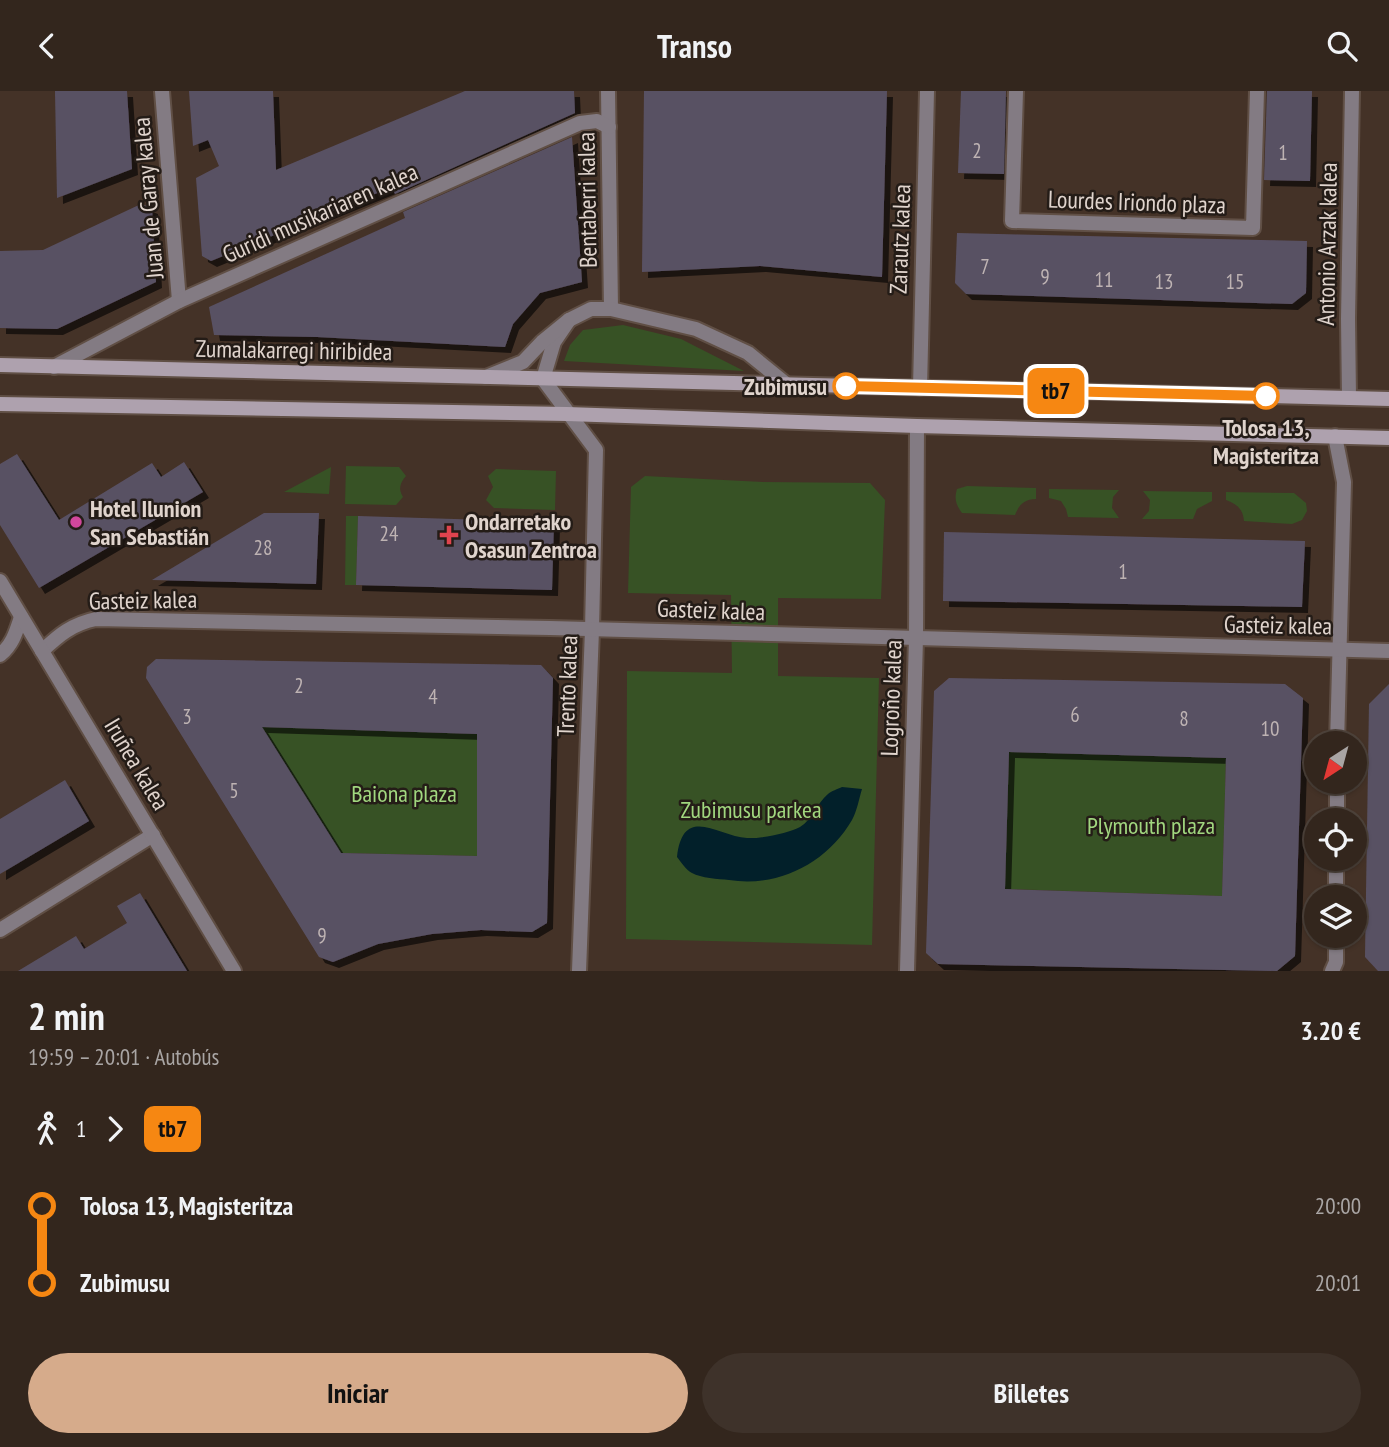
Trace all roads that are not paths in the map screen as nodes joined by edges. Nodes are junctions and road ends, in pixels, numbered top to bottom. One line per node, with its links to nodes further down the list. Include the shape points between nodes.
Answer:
1 (162, 91): 8 (street, Juan de Garay kalea)
2 (608, 91): 7 (street, Bentaberri kalea)
3 (926, 91): 16 (street, Zarautz kalea)
4 (1016, 91): 5 (street, Lourdes Iriondo plaza, via 1012,221 1253,228)
5 (1257, 91)
6 (1352, 91): 17 (street, Antonio Arzak kalea)
7 (609, 127): 8 (street, Guridi musikariaren kalea, via 597,121 580,123); 9 (street, Bentaberri kalea)
8 (179, 301): 12 (street, Guridi musikariaren kalea)
9 (611, 309): 10 (street, via 591,309); 15 (street, via 696,330 748,353)
10 (569, 320): 13 (street, via 523,362); 14 (street, via 554,342)
11 (0, 365): 12 (main road, Zumalakarregi hiribidea)
12 (54, 366): 13 (main road, Zumalakarregi hiribidea)
13 (486, 377): 14 (main road, Zumalakarregi hiribidea)
14 (543, 379): 15 (main road, Zumalakarregi hiribidea); 20 (street, Trento kalea)
15 (786, 384): 16 (main road, Zumalakarregi hiribidea)
16 (920, 388): 17 (main road, Zumalakarregi hiribidea)
17 (1349, 398): 18 (main road, Zumalakarregi hiribidea)
18 (1389, 399)
19 (0, 404): 20 (main road)
20 (567, 414): 21 (main road); 26 (street, Trento kalea, via 596,450)
21 (917, 426): 22 (main road); 27 (street, Logroño kalea)
22 (1335, 436): 23 (main road); 28 (street, via 1344,482)
23 (1389, 438)
24 (0, 581): 25 (street, Iruñea kalea)
25 (21, 617): 29 (street, Iruñea kalea); 31 (street, via 15,637)
26 (592, 630): 27 (street, Gasteiz kalea); 29 (street, Gasteiz kalea, via 96,619 61,633); 37 (street, Trento kalea)
27 (916, 638): 28 (street, Gasteiz kalea); 38 (street, Logroño kalea)
28 (1340, 649): 30 (street, Gasteiz kalea); 32 (street)
29 (42, 651): 33 (street, Iruñea kalea)
30 (1389, 652)
31 (0, 655)
32 (1337, 731)
33 (153, 835): 34 (street); 36 (street, Iruñea kalea)
34 (0, 930)
35 (1336, 948): 39 (street)
36 (234, 971)
37 (579, 971)
38 (907, 971)
39 (1332, 971)

